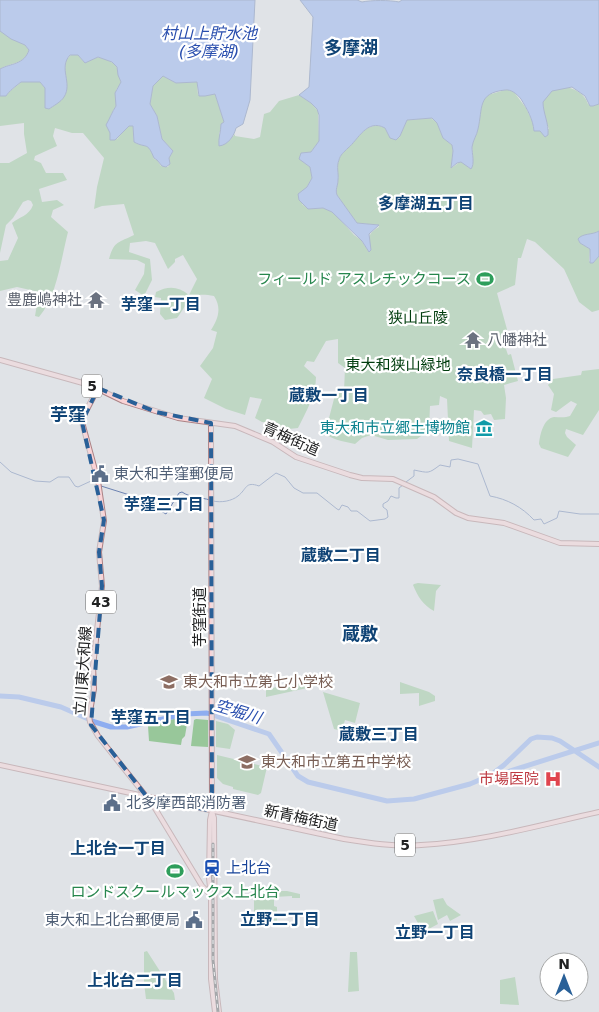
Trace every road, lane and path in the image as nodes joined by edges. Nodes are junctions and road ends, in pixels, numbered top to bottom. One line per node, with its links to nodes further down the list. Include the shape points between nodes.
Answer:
1 (0, 360): 2 (main road, 青梅街道 / 5)
2 (98, 388): 3 (main road, 青梅街道 / 5, via 156,412 185,420); 6 (main road, 立川東大和線 / 43, via 82,422 99,485 104,520 99,552 102,586 89,717 98,736)
3 (211, 422): 4 (main road, 青梅街道 / 5, via 238,428 273,442 296,457 350,475 391,478 436,498 468,518 504,523 560,543); 9 (main road, 芋窪街道)
4 (599, 544)
5 (0, 765): 6 (main road, 新青梅街道 / 5)
6 (146, 797): 7 (main road, 新青梅街道 / 5); 8 (main road, 立川東大和線 / 43)
7 (158, 799): 8 (main road); 9 (main road, 新青梅街道 / 5)
8 (153, 806): 11 (main road, 立川東大和線 / 43, via 202,886)
9 (212, 811): 10 (main road, 新青梅街道 / 5, via 361,842 412,846 465,840); 11 (main road, 芋窪街道)
10 (599, 812)
11 (212, 895): 12 (main road, 芋窪街道)
12 (217, 1012)

